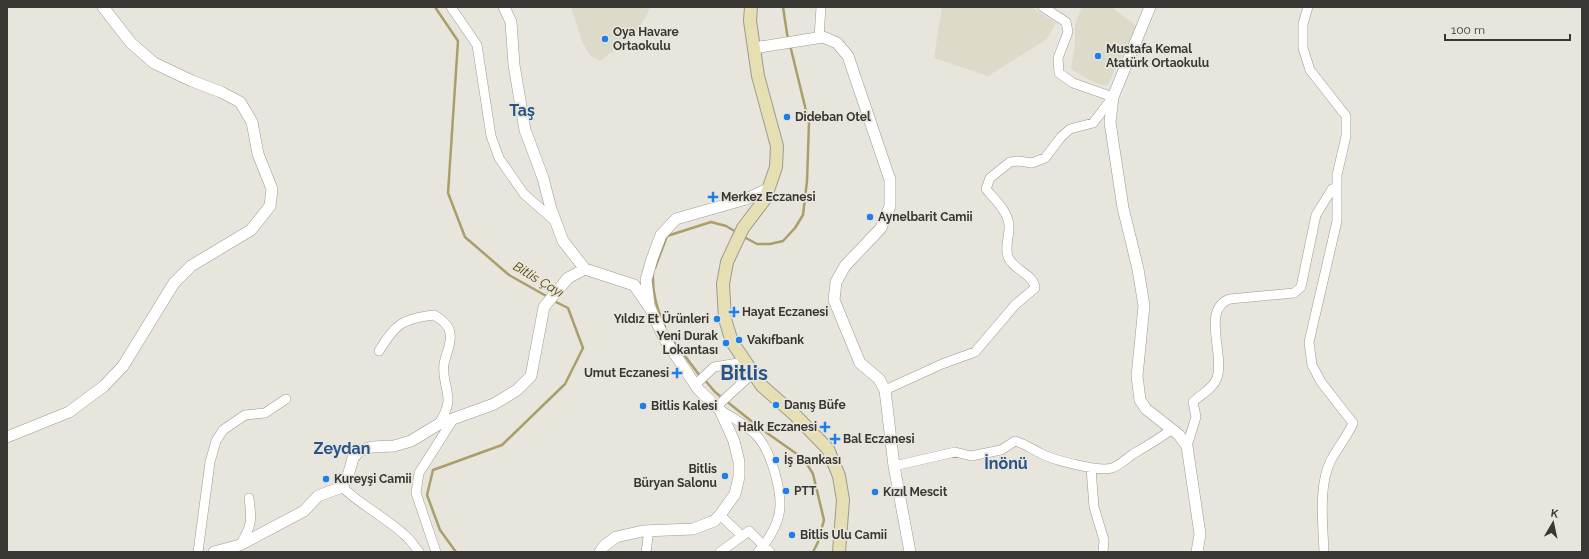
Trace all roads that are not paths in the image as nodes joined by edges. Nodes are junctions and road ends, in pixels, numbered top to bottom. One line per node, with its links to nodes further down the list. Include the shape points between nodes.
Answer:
1 (104, 7): 27 (street, via 131,43 154,64 240,102 252,122 258,154 272,189 270,206 252,230 191,266 174,283 122,366 104,386 69,412)
2 (451, 7): 14 (street, via 477,45 491,136 499,158 524,194)
3 (504, 7): 14 (street, via 512,22 514,65 525,130 544,178)
4 (750, 7): 10 (main road)
5 (821, 7): 9 (street)
6 (1043, 7): 11 (street, via 1066,22 1068,32 1058,58 1059,73 1073,83)
7 (1150, 7): 11 (street)
8 (1308, 7): 12 (street, via 1303,48 1310,70 1346,116 1346,136 1337,175)
9 (819, 38): 10 (street); 21 (street, via 823,37 837,43 848,56 890,180 890,206 881,228 845,266 836,282 834,300 860,363 879,379)
10 (754, 48): 13 (main road, via 758,76 777,146 776,168)
11 (1113, 97): 21 (street, via 1093,123 1070,129 1045,158 1032,163 1010,162 990,178 986,189 1007,215 1010,227 1007,249 1009,259 1033,281 1034,291 1015,306 975,352); 26 (street, via 1110,122 1113,148 1122,208 1138,269 1144,306 1137,376 1140,400 1146,409)
12 (1337, 188): 28 (street, via 1332,189 1316,214 1301,287 1298,291 1230,299 1218,308 1215,315 1217,377 1211,387 1193,402 1196,417); 49 (street, via 1337,221 1309,342 1312,365 1321,382 1353,423 1330,461 1324,485)
13 (768, 189): 16 (street, via 746,199 676,219 661,235 648,273 646,280); 18 (main road, via 765,199 734,245 725,272 723,303 732,342)
14 (556, 222): 15 (street, via 563,241)
15 (585, 269): 16 (street, via 634,285); 24 (street, via 568,278 544,307 531,376 517,390 494,404)
16 (650, 308): 20 (street, via 664,338)
17 (379, 351): 25 (street, via 391,332 405,321 434,315 444,321 450,332 450,348 444,363 448,400 447,410)
18 (744, 362): 19 (main road); 20 (street, via 714,367)
19 (753, 373): 23 (street); 45 (main road, via 762,386 795,414 828,449 839,476 843,500)
20 (697, 383): 23 (street)
21 (885, 390): 29 (street)
22 (286, 400): 38 (street, via 265,413 245,415 222,430 210,462)
23 (719, 406): 33 (street, via 734,441 739,462 739,477 734,494); 37 (street, via 756,435 770,456 779,484 779,517)
24 (454, 418): 25 (street); 41 (street, via 418,472 416,493)
25 (439, 424): 31 (street, via 411,441 359,451 353,458)
26 (1172, 429): 28 (street); 30 (street, via 1156,442 1112,468)
27 (7, 437)
28 (1187, 446): 48 (street, via 1200,534)
29 (894, 466): 30 (street, via 955,452 971,456 1001,450 1016,441 1040,454); 46 (street)
30 (1091, 468): 47 (street, via 1094,507 1104,540)
31 (342, 487): 36 (street, via 318,496 304,511); 40 (street, via 408,538)
32 (250, 498): 36 (street, via 249,531)
33 (720, 515): 34 (street, via 714,521 693,529); 35 (street)
34 (649, 530): 42 (street, via 616,537); 43 (street)
35 (742, 536): 37 (street, via 749,531); 44 (street)
36 (240, 545): 39 (street)
37 (764, 550)
38 (198, 552)
39 (214, 552)
40 (419, 552)
41 (436, 552)
42 (600, 552)
43 (646, 552)
44 (720, 552)
45 (839, 552)
46 (910, 552)
47 (1103, 552)
48 (1197, 552)
49 (1324, 552)

